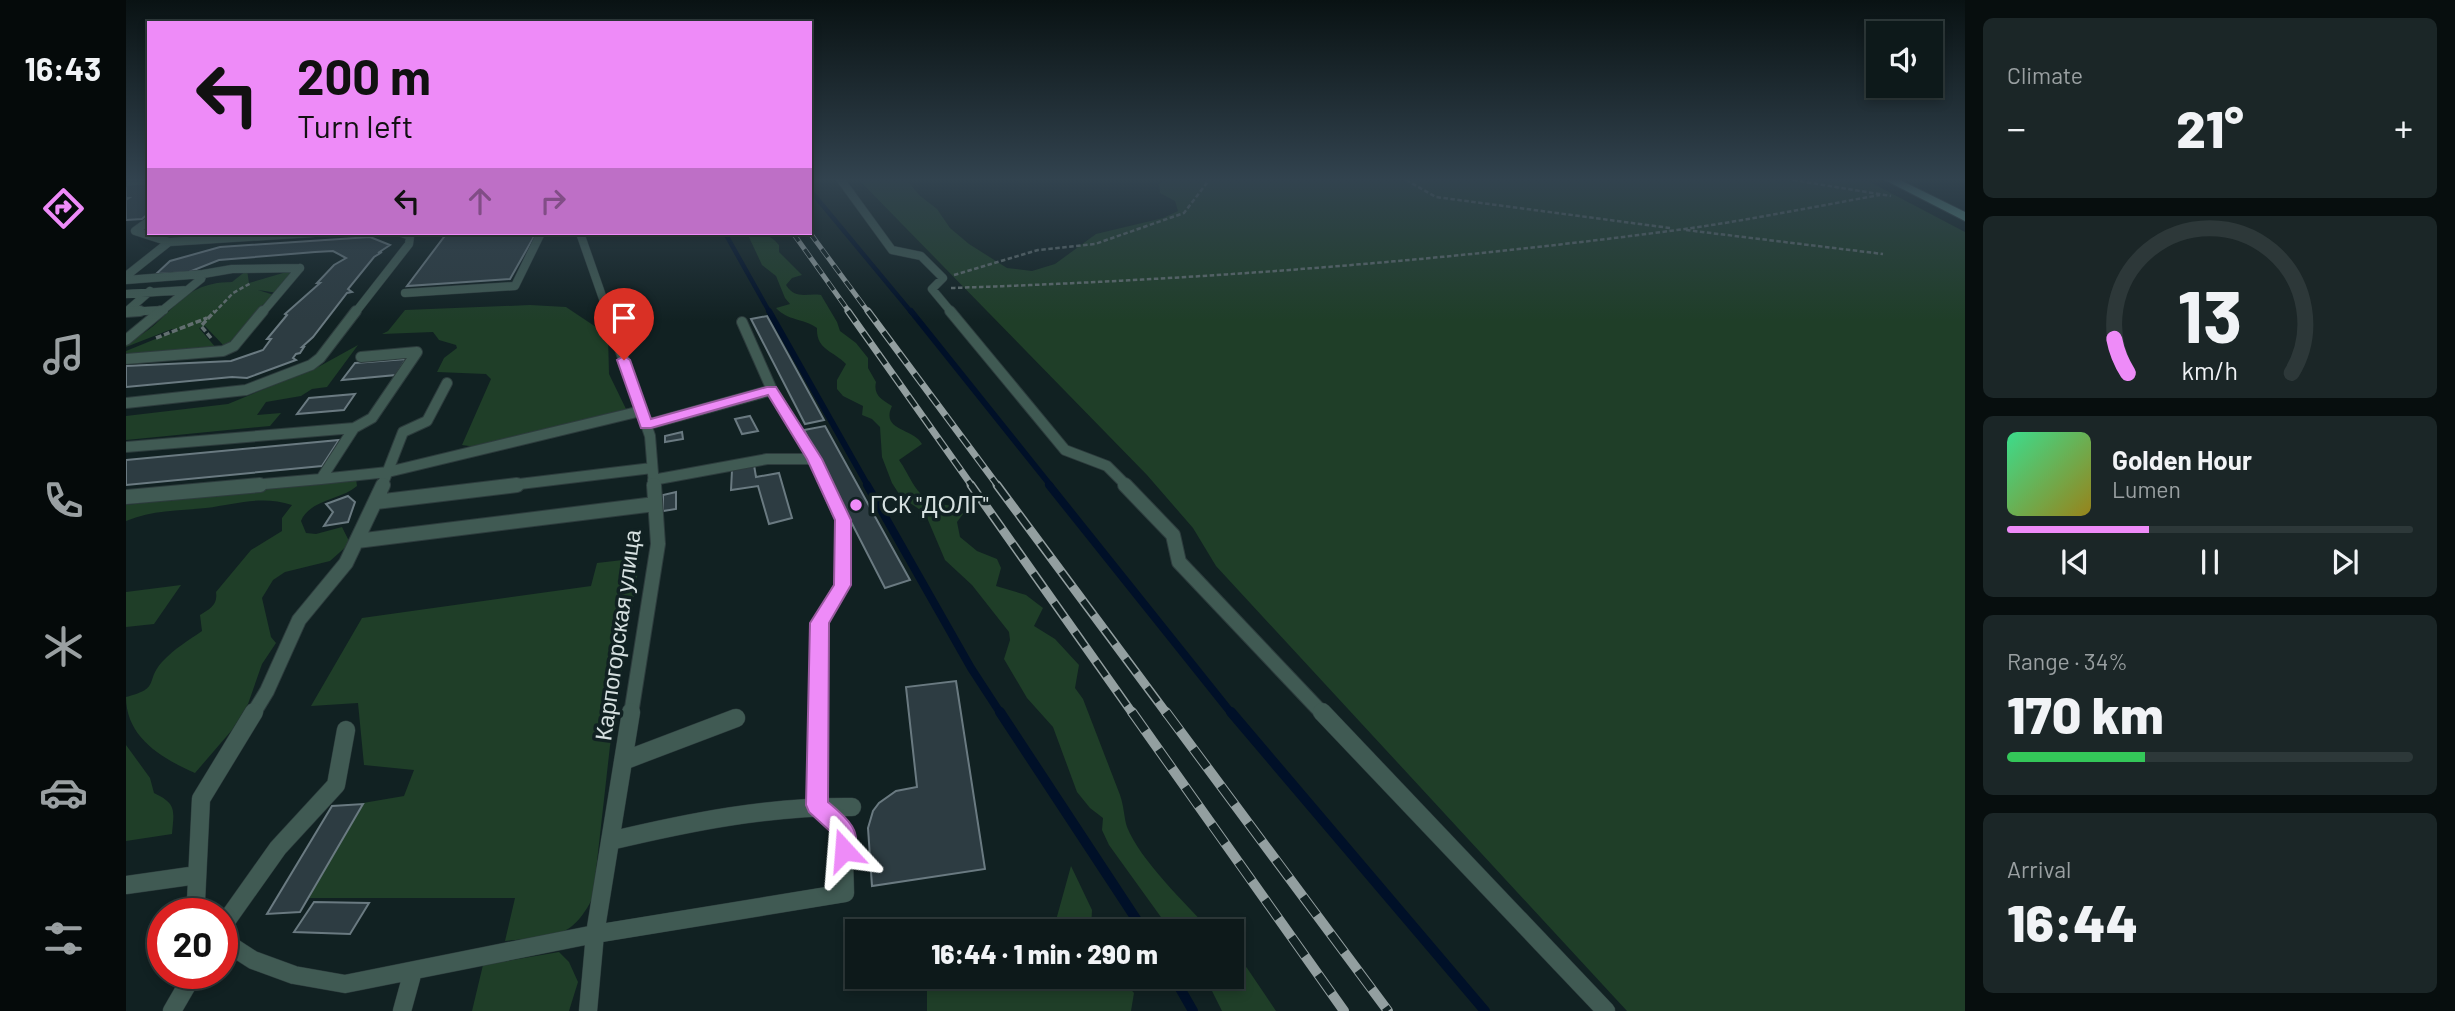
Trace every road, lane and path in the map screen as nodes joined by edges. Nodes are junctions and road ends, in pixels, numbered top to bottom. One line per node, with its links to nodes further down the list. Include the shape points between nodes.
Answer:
1 (140, 227): 7 (lane, via 135,231)
2 (875, 227): 20 (lane, via 892,250 921,256)
3 (1143, 227): 20 (path, via 1095,244 1038,250)
4 (1666, 227): 6 (path)
5 (1691, 227): 6 (path)
6 (1680, 229): 16 (path); 22 (path, via 1481,252 1097,285)
7 (147, 234)
8 (154, 235): 14 (lane)
9 (194, 235): 15 (lane)
10 (284, 235): 15 (lane)
11 (407, 235): 40 (lane, via 409,244 311,365 246,390)
12 (540, 235): 25 (lane, via 515,286)
13 (581, 235): 41 (lane, Карпогорская улица)
14 (169, 242): 15 (lane); 18 (lane)
15 (182, 242)
16 (1883, 254)
17 (203, 274): 19 (lane); 23 (lane); 35 (lane, via 300,268 234,345)
18 (126, 278): 19 (lane)
19 (166, 278): 24 (lane)
20 (943, 278): 22 (lane)
21 (258, 282): 29 (path, via 233,293)
22 (932, 289): 69 (lane, via 1065,450 1107,466 1173,535 1179,562)
23 (187, 290): 24 (lane); 27 (lane)
24 (149, 292): 26 (lane); 28 (lane)
25 (405, 293)
26 (126, 294)
27 (164, 310): 28 (lane); 31 (lane)
28 (126, 312)
29 (207, 318): 34 (path); 35 (path, via 201,326)
30 (742, 322): 39 (lane)
31 (141, 330): 32 (lane); 33 (lane)
32 (126, 331)
33 (126, 340)
34 (149, 340)
35 (223, 351): 37 (lane)
36 (361, 357): 42 (lane, via 416,352 372,418)
37 (126, 359)
38 (447, 383): 45 (lane, via 427,421 404,432)
39 (772, 390): 41 (lane); 44 (lane)
40 (126, 403)
41 (643, 418): 45 (lane); 46 (lane, Карпогорская улица, via 650,436)
42 (354, 428): 43 (lane); 47 (lane)
43 (126, 447)
44 (815, 459): 46 (lane, via 767,459); 55 (lane, via 843,520 842,585 820,623)
45 (388, 472): 47 (lane); 49 (lane)
46 (653, 474): 49 (lane); 50 (lane, Карпогорская улица)
47 (321, 479): 48 (lane)
48 (126, 497)
49 (376, 502): 51 (lane)
50 (655, 504): 51 (lane); 54 (lane, Карпогорская улица, via 658,544)
51 (357, 541): 58 (lane, via 346,563 299,620 267,691 201,799)
52 (736, 718): 54 (lane)
53 (346, 730): 61 (lane, via 336,785 278,848)
54 (623, 761): 57 (lane, Карпогорская улица)
55 (817, 805): 56 (lane); 57 (lane, via 704,819); 62 (lane, via 844,829 845,893)
56 (852, 807)
57 (610, 841): 62 (lane, Карпогорская улица)
58 (197, 875): 59 (lane); 60 (lane)
59 (126, 885)
60 (196, 898)
61 (238, 904)
62 (596, 934): 64 (lane); 68 (lane, Карпогорская улица)
63 (238, 950): 64 (lane, via 294,975 345,984)
64 (413, 971): 67 (lane)
65 (185, 989): 66 (lane)
66 (172, 1011)
67 (402, 1011)
68 (588, 1011)
69 (1606, 1011)

